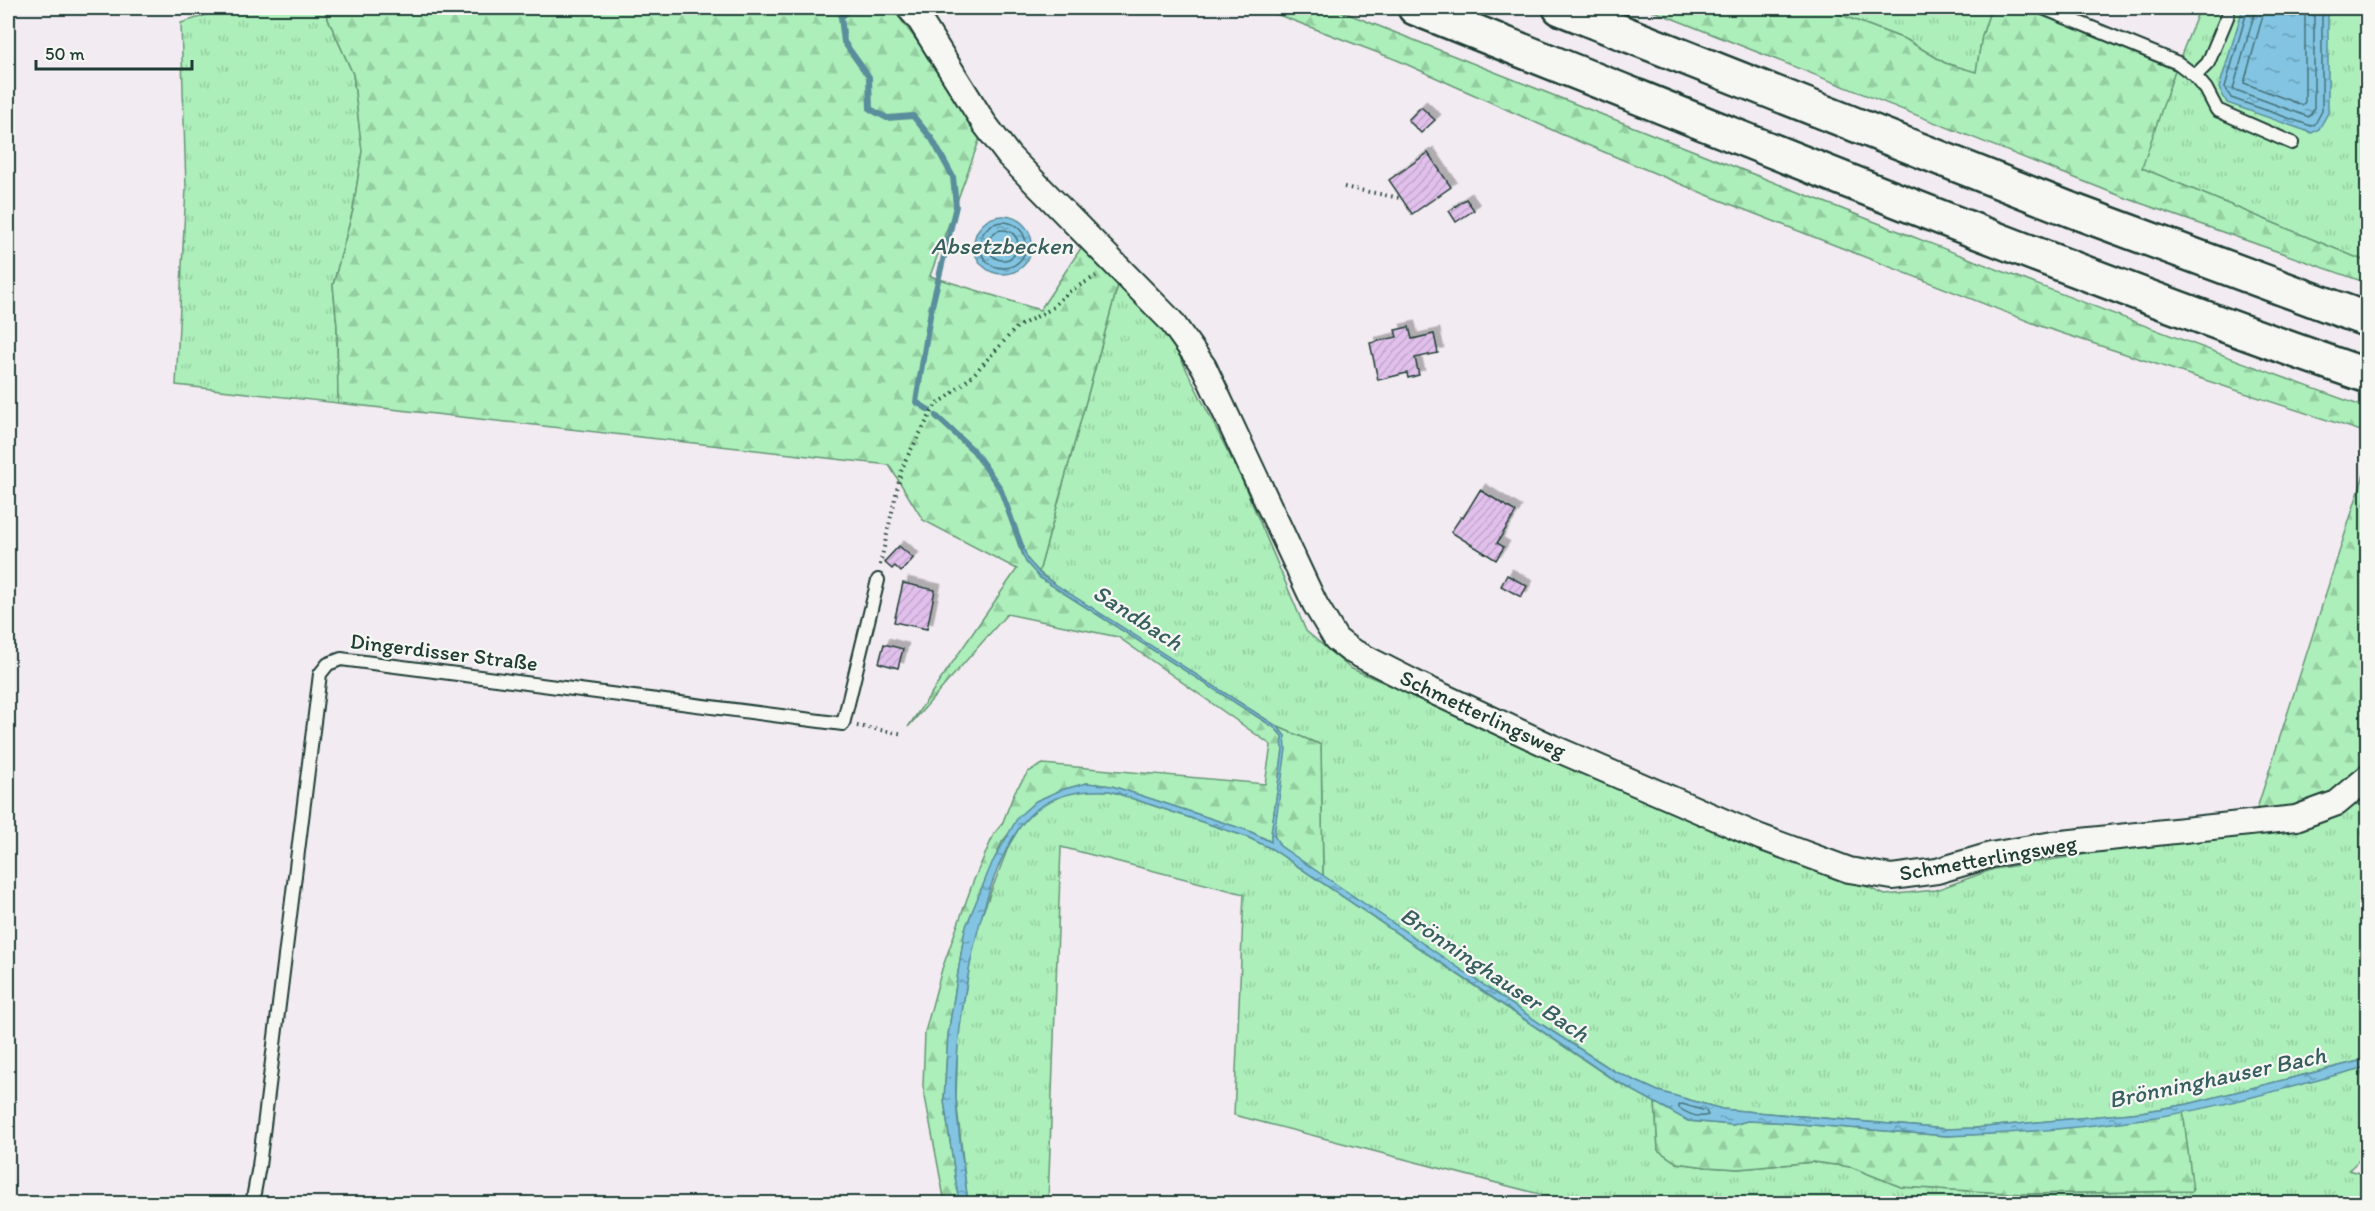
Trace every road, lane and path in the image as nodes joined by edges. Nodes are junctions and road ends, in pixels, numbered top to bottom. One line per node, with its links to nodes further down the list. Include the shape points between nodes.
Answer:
1 (909, 8): 10 (street, Schmetterlingsweg, via 1009,156)
2 (1415, 8): 12 (highway, via 2026,250)
3 (1560, 8): 11 (highway, via 2074,211)
4 (2043, 8): 6 (lane, via 2178,63)
5 (2228, 15): 6 (lane, via 2208,63)
6 (2195, 76): 7 (lane, via 2217,110)
7 (2292, 143)
8 (1344, 187): 9 (path)
9 (1400, 198)
10 (1115, 266): 13 (path, via 1017,327 965,382 936,404 901,472); 16 (street, Schmetterlingsweg, via 1171,321 1204,367 1315,604 1336,639 1350,650 1552,747 1760,837 1850,870 1892,877 1937,871 1990,855 2053,844 2296,818 2337,803)
11 (2367, 320)
12 (2367, 376)
13 (878, 580): 14 (lane)
14 (843, 724): 15 (path); 17 (lane, Dingerdisser Straße, via 341,659 328,664 320,674)
15 (904, 734)
16 (2367, 777)
17 (252, 1203)

